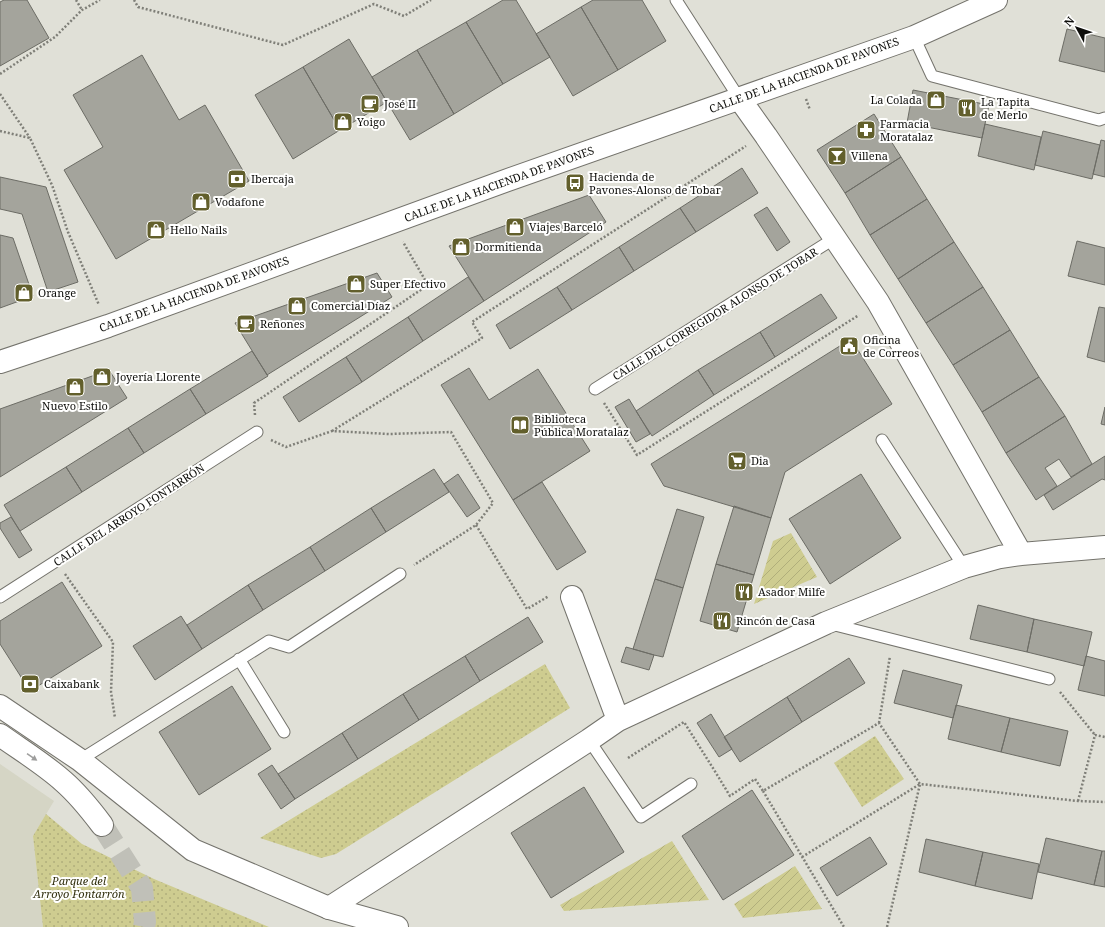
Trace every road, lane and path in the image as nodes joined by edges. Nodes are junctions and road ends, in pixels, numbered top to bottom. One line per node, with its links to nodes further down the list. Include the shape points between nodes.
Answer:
1 (76, 0): 7 (path)
2 (100, 0): 7 (path)
3 (134, 0): 4 (path, via 138,7 283,45 374,4 404,16)
4 (431, 0)
5 (676, 0): 12 (lane)
6 (996, 0): 8 (main road, CALLE DE LA HACIENDA DE PAVONES)
7 (82, 10): 9 (path, via 55,37)
8 (914, 36): 12 (main road, CALLE DE LA HACIENDA DE PAVONES); 14 (lane, via 932,76 1099,120)
9 (0, 74)
10 (0, 94): 16 (path)
11 (804, 95): 13 (path)
12 (739, 98): 18 (main road, CALLE DE LA HACIENDA DE PAVONES); 19 (main road)
13 (810, 110)
14 (1105, 118)
15 (0, 131): 16 (path)
16 (30, 138): 21 (path, via 52,185 68,232)
17 (749, 145): 24 (path, via 472,322 482,338)
18 (391, 223): 21 (main road, CALLE DE LA HACIENDA DE PAVONES); 25 (path, via 428,285 254,403)
19 (835, 238): 20 (main road); 23 (lane, CALLE DEL CORREGIDOR ALONSO DE TOBAR)
20 (878, 302): 23 (path, via 637,456); 29 (main road)
21 (108, 326): 22 (main road, CALLE DE LA HACIENDA DE PAVONES)
22 (0, 362)
23 (595, 389)
24 (332, 431): 25 (path, via 286,447); 27 (path, via 389,434 451,432 493,503)
25 (257, 432): 30 (lane, CALLE DEL ARROYO FONTARRÓN)
26 (882, 440): 31 (lane)
27 (476, 525): 32 (path); 34 (path, via 527,609 565,587)
28 (1105, 547): 29 (main road)
29 (1022, 554): 31 (main road)
30 (56, 561): 33 (lane, CALLE DEL ARROYO FONTARRÓN); 45 (path, via 113,642 111,692)
31 (964, 567): 35 (main road)
32 (400, 574): 37 (lane, via 289,647 269,640)
33 (0, 597)
34 (572, 597): 40 (main road)
35 (826, 623): 36 (lane); 40 (main road)
36 (892, 639): 38 (lane); 41 (path)
37 (239, 659): 42 (lane); 45 (lane)
38 (1049, 679): 44 (path)
39 (0, 706): 49 (main road)
40 (618, 720): 47 (main road)
41 (879, 723): 51 (path); 52 (path)
42 (284, 732)
43 (0, 735): 55 (main road, one-way to 55, via 62,781 83,801)
44 (1095, 735): 46 (path); 53 (path)
45 (117, 736): 49 (lane)
46 (1105, 737)
47 (589, 740): 50 (lane, via 641,817); 57 (main road)
48 (628, 758): 52 (path, via 684,722 730,796 755,779)
49 (80, 760): 57 (main road, via 193,850)
50 (690, 784)
51 (920, 784): 53 (path); 56 (path); 60 (path)
52 (763, 791): 56 (path)
53 (1078, 801): 54 (path)
54 (1105, 802)
55 (102, 825)
56 (802, 857): 59 (path)
57 (329, 908): 58 (main road)
58 (397, 927)
59 (844, 927)
60 (887, 927)

